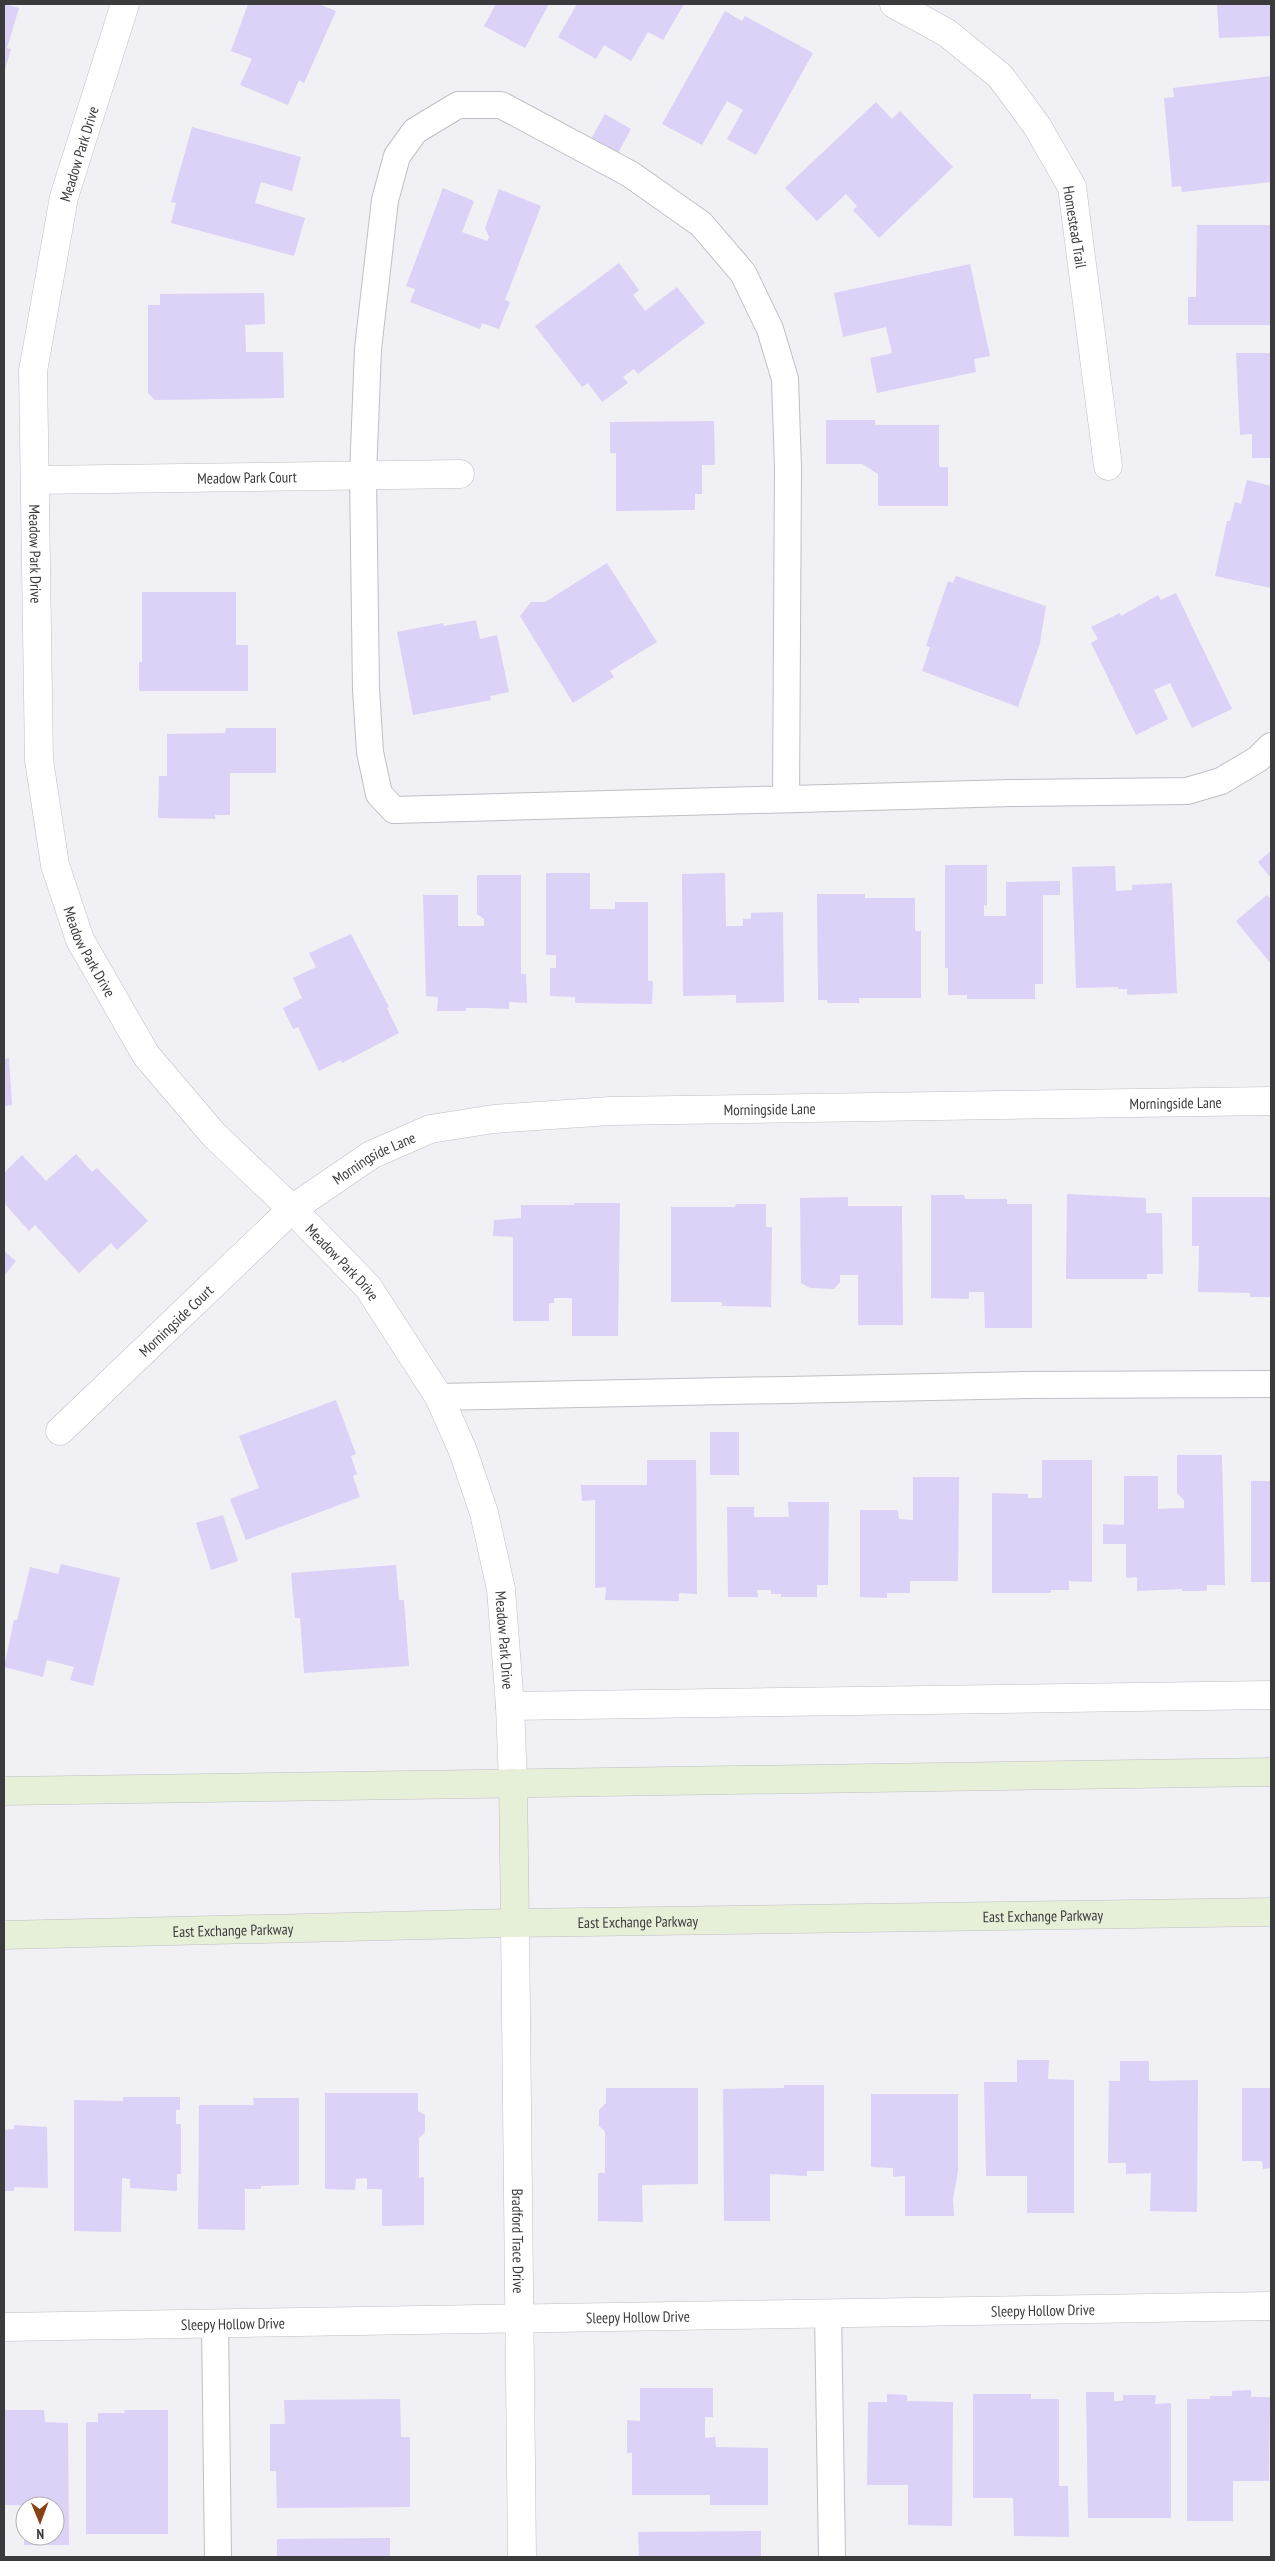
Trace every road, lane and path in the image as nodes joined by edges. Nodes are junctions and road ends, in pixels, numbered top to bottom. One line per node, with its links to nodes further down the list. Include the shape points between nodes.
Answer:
1 (126, 4): 6 (street, Meadow Park Drive, via 64,196 33,371)
2 (894, 4): 3 (street, Homestead Trail, via 947,33 1000,76 1038,126 1072,187)
3 (1108, 466)
4 (460, 474): 5 (street, Meadow Park Court)
5 (363, 475): 6 (street, Meadow Park Court); 8 (lane, via 370,752 379,794 394,810); 8 (lane, via 368,349 385,200 397,156 415,131 458,105 501,105 630,174 701,224 743,273 770,329 785,379 788,468)
6 (34, 480): 10 (street, Meadow Park Drive, via 39,760 55,865 80,940 146,1055 214,1135)
7 (1271, 746): 8 (lane, via 1258,759 1221,781 1187,791)
8 (786, 799)
9 (1271, 1101): 10 (street, Morningside Lane, via 620,1111 494,1119 430,1128 372,1155)
10 (292, 1209): 12 (street, Meadow Park Drive, via 368,1286); 13 (street, Morningside Court)
11 (1271, 1384): 12 (lane, via 1025,1385)
12 (439, 1397): 15 (street, Meadow Park Drive, via 464,1451 484,1513 501,1589)
13 (60, 1431)
14 (1271, 1695): 15 (street)
15 (510, 1706): 17 (street, Meadow Park Drive)
16 (1271, 1772): 17 (main road)
17 (513, 1783): 18 (main road); 20 (main road)
18 (4, 1791)
19 (1271, 1912): 20 (main road, East Exchange Parkway)
20 (515, 1923): 21 (main road, East Exchange Parkway); 24 (street, Bradford Trace Drive)
21 (4, 1935)
22 (1271, 2306): 23 (street, Sleepy Hollow Drive)
23 (828, 2314): 24 (street, Sleepy Hollow Drive); 29 (lane)
24 (520, 2318): 25 (street, Sleepy Hollow Drive); 28 (street, Bradford Trace Drive)
25 (215, 2323): 26 (street, Sleepy Hollow Drive); 27 (lane)
26 (4, 2327)
27 (218, 2557)
28 (522, 2557)
29 (832, 2557)

